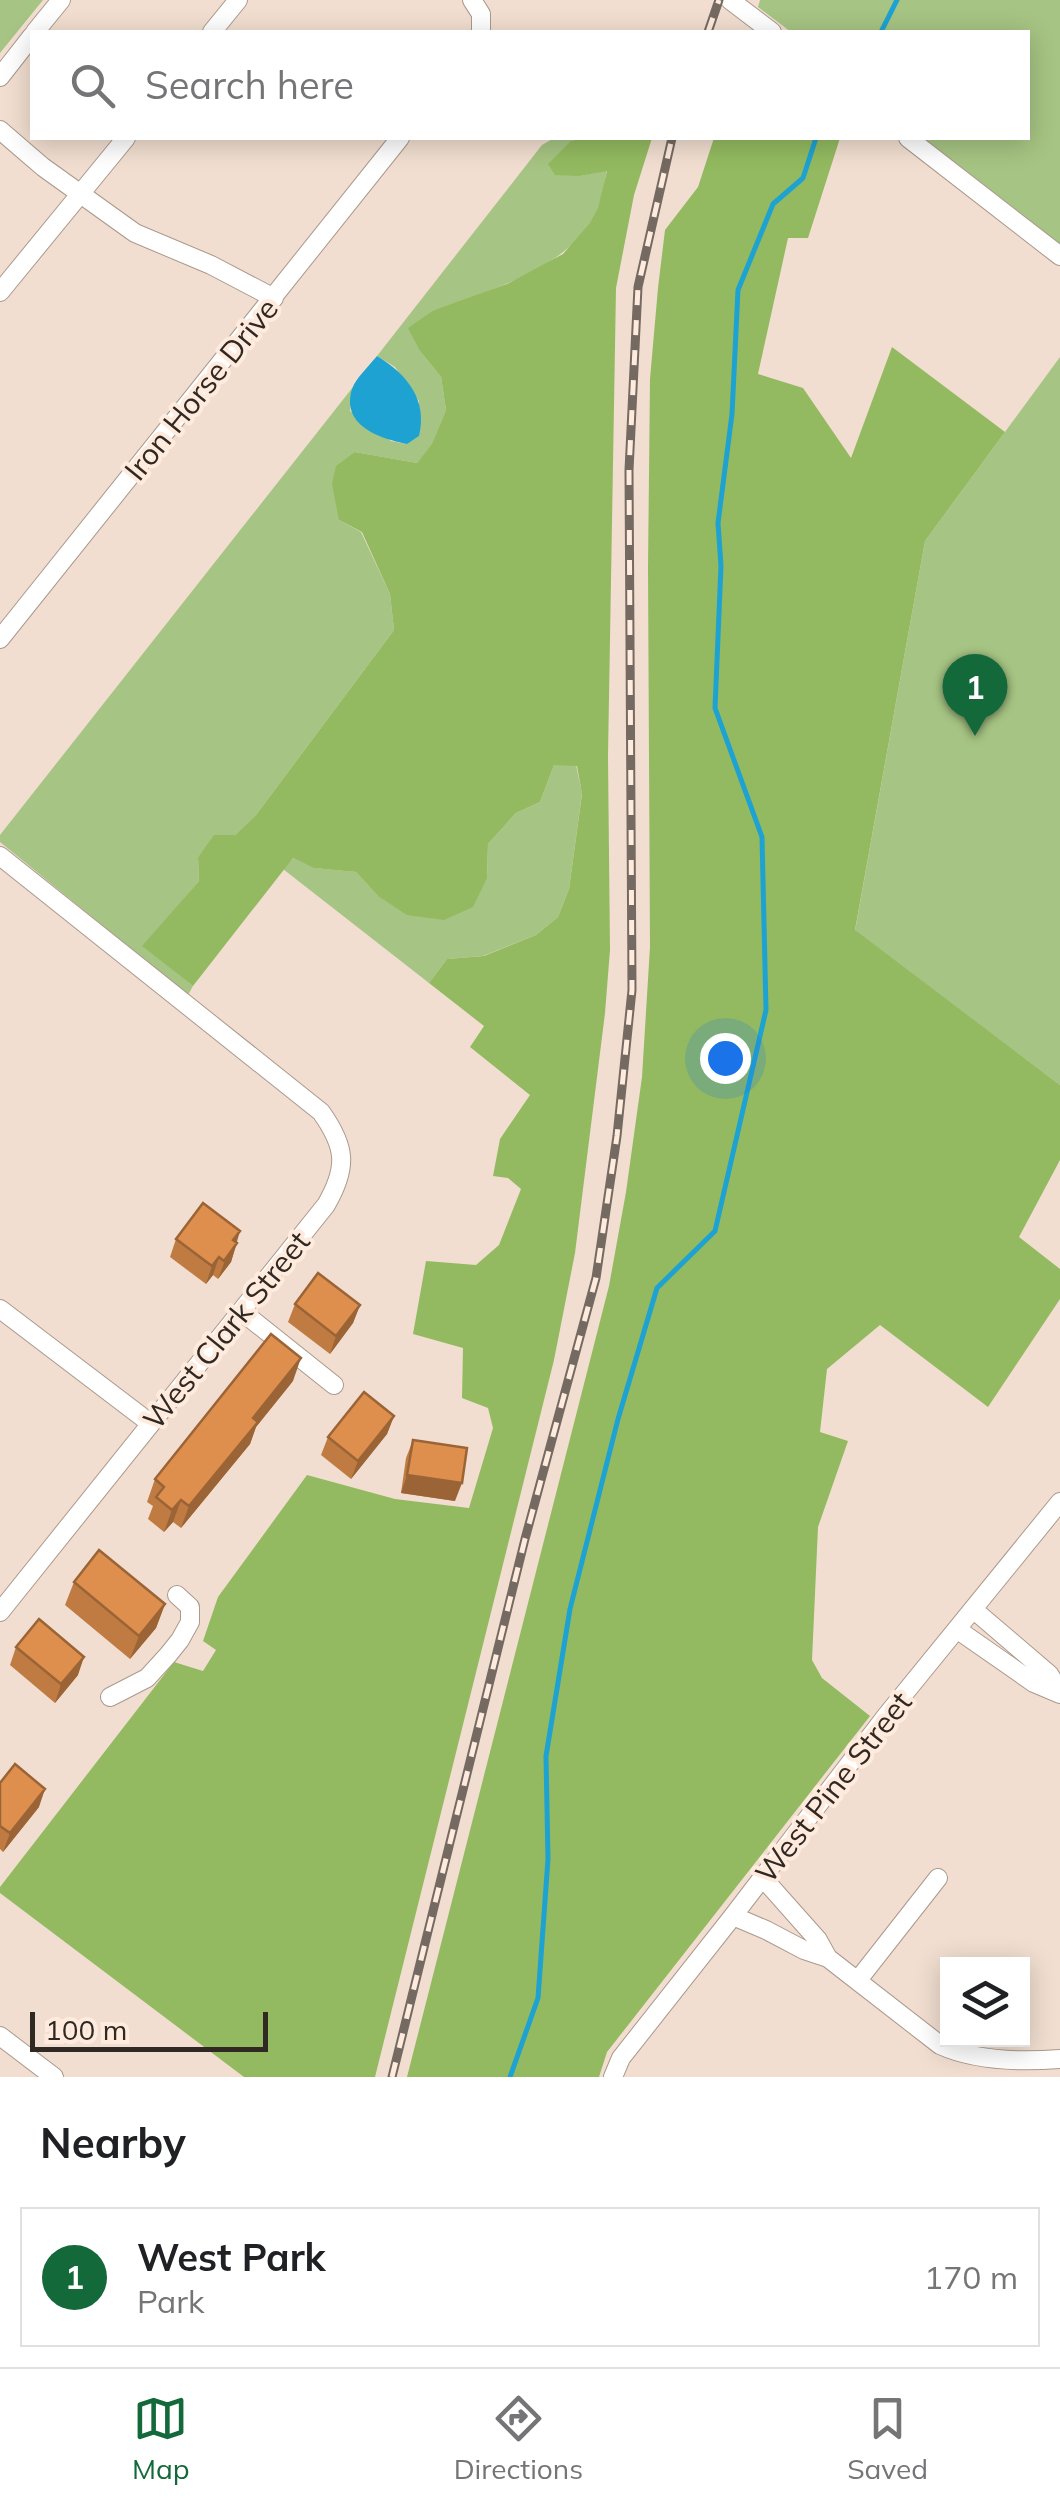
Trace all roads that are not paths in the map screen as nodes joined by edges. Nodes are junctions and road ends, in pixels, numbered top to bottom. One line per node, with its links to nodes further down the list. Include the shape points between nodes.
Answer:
1 (61, 0): 4 (street)
2 (238, 0): 5 (street)
3 (730, 0): 6 (street)
4 (37, 30)
5 (214, 30)
6 (769, 30)
7 (30, 39): 8 (street)
8 (0, 76)
9 (0, 130): 13 (street)
10 (124, 140): 13 (street)
11 (398, 140): 16 (street, Iron Horse Drive)
12 (911, 140): 14 (street)
13 (80, 194): 15 (street); 16 (street, via 135,234)
14 (1060, 256)
15 (0, 292)
16 (274, 298): 17 (street, Iron Horse Drive)
17 (0, 639)
18 (0, 856): 20 (street, West Clark Street, via 320,1112 339,1143 338,1186)
19 (0, 1309): 22 (street)
20 (241, 1312): 21 (street); 22 (street, West Clark Street)
21 (334, 1385)
22 (150, 1424): 26 (street, West Clark Street)
23 (1060, 1502): 25 (street, West Pine Street)
24 (177, 1595): 29 (street, via 190,1607 180,1640 148,1678)
25 (974, 1610): 27 (street, West Pine Street); 28 (street, via 1049,1674)
26 (0, 1612)
27 (958, 1630): 28 (street, via 1034,1683); 30 (street, West Pine Street)
28 (1060, 1692)
29 (110, 1698)
30 (762, 1878): 32 (street, West Pine Street); 33 (street)
31 (938, 1878): 34 (street)
32 (733, 1916): 33 (street); 38 (street, West Pine Street)
33 (828, 1958): 34 (street)
34 (858, 1980): 36 (street, via 954,2052)
35 (0, 2036): 37 (street)
36 (1060, 2059)
37 (54, 2077)
38 (612, 2077)

